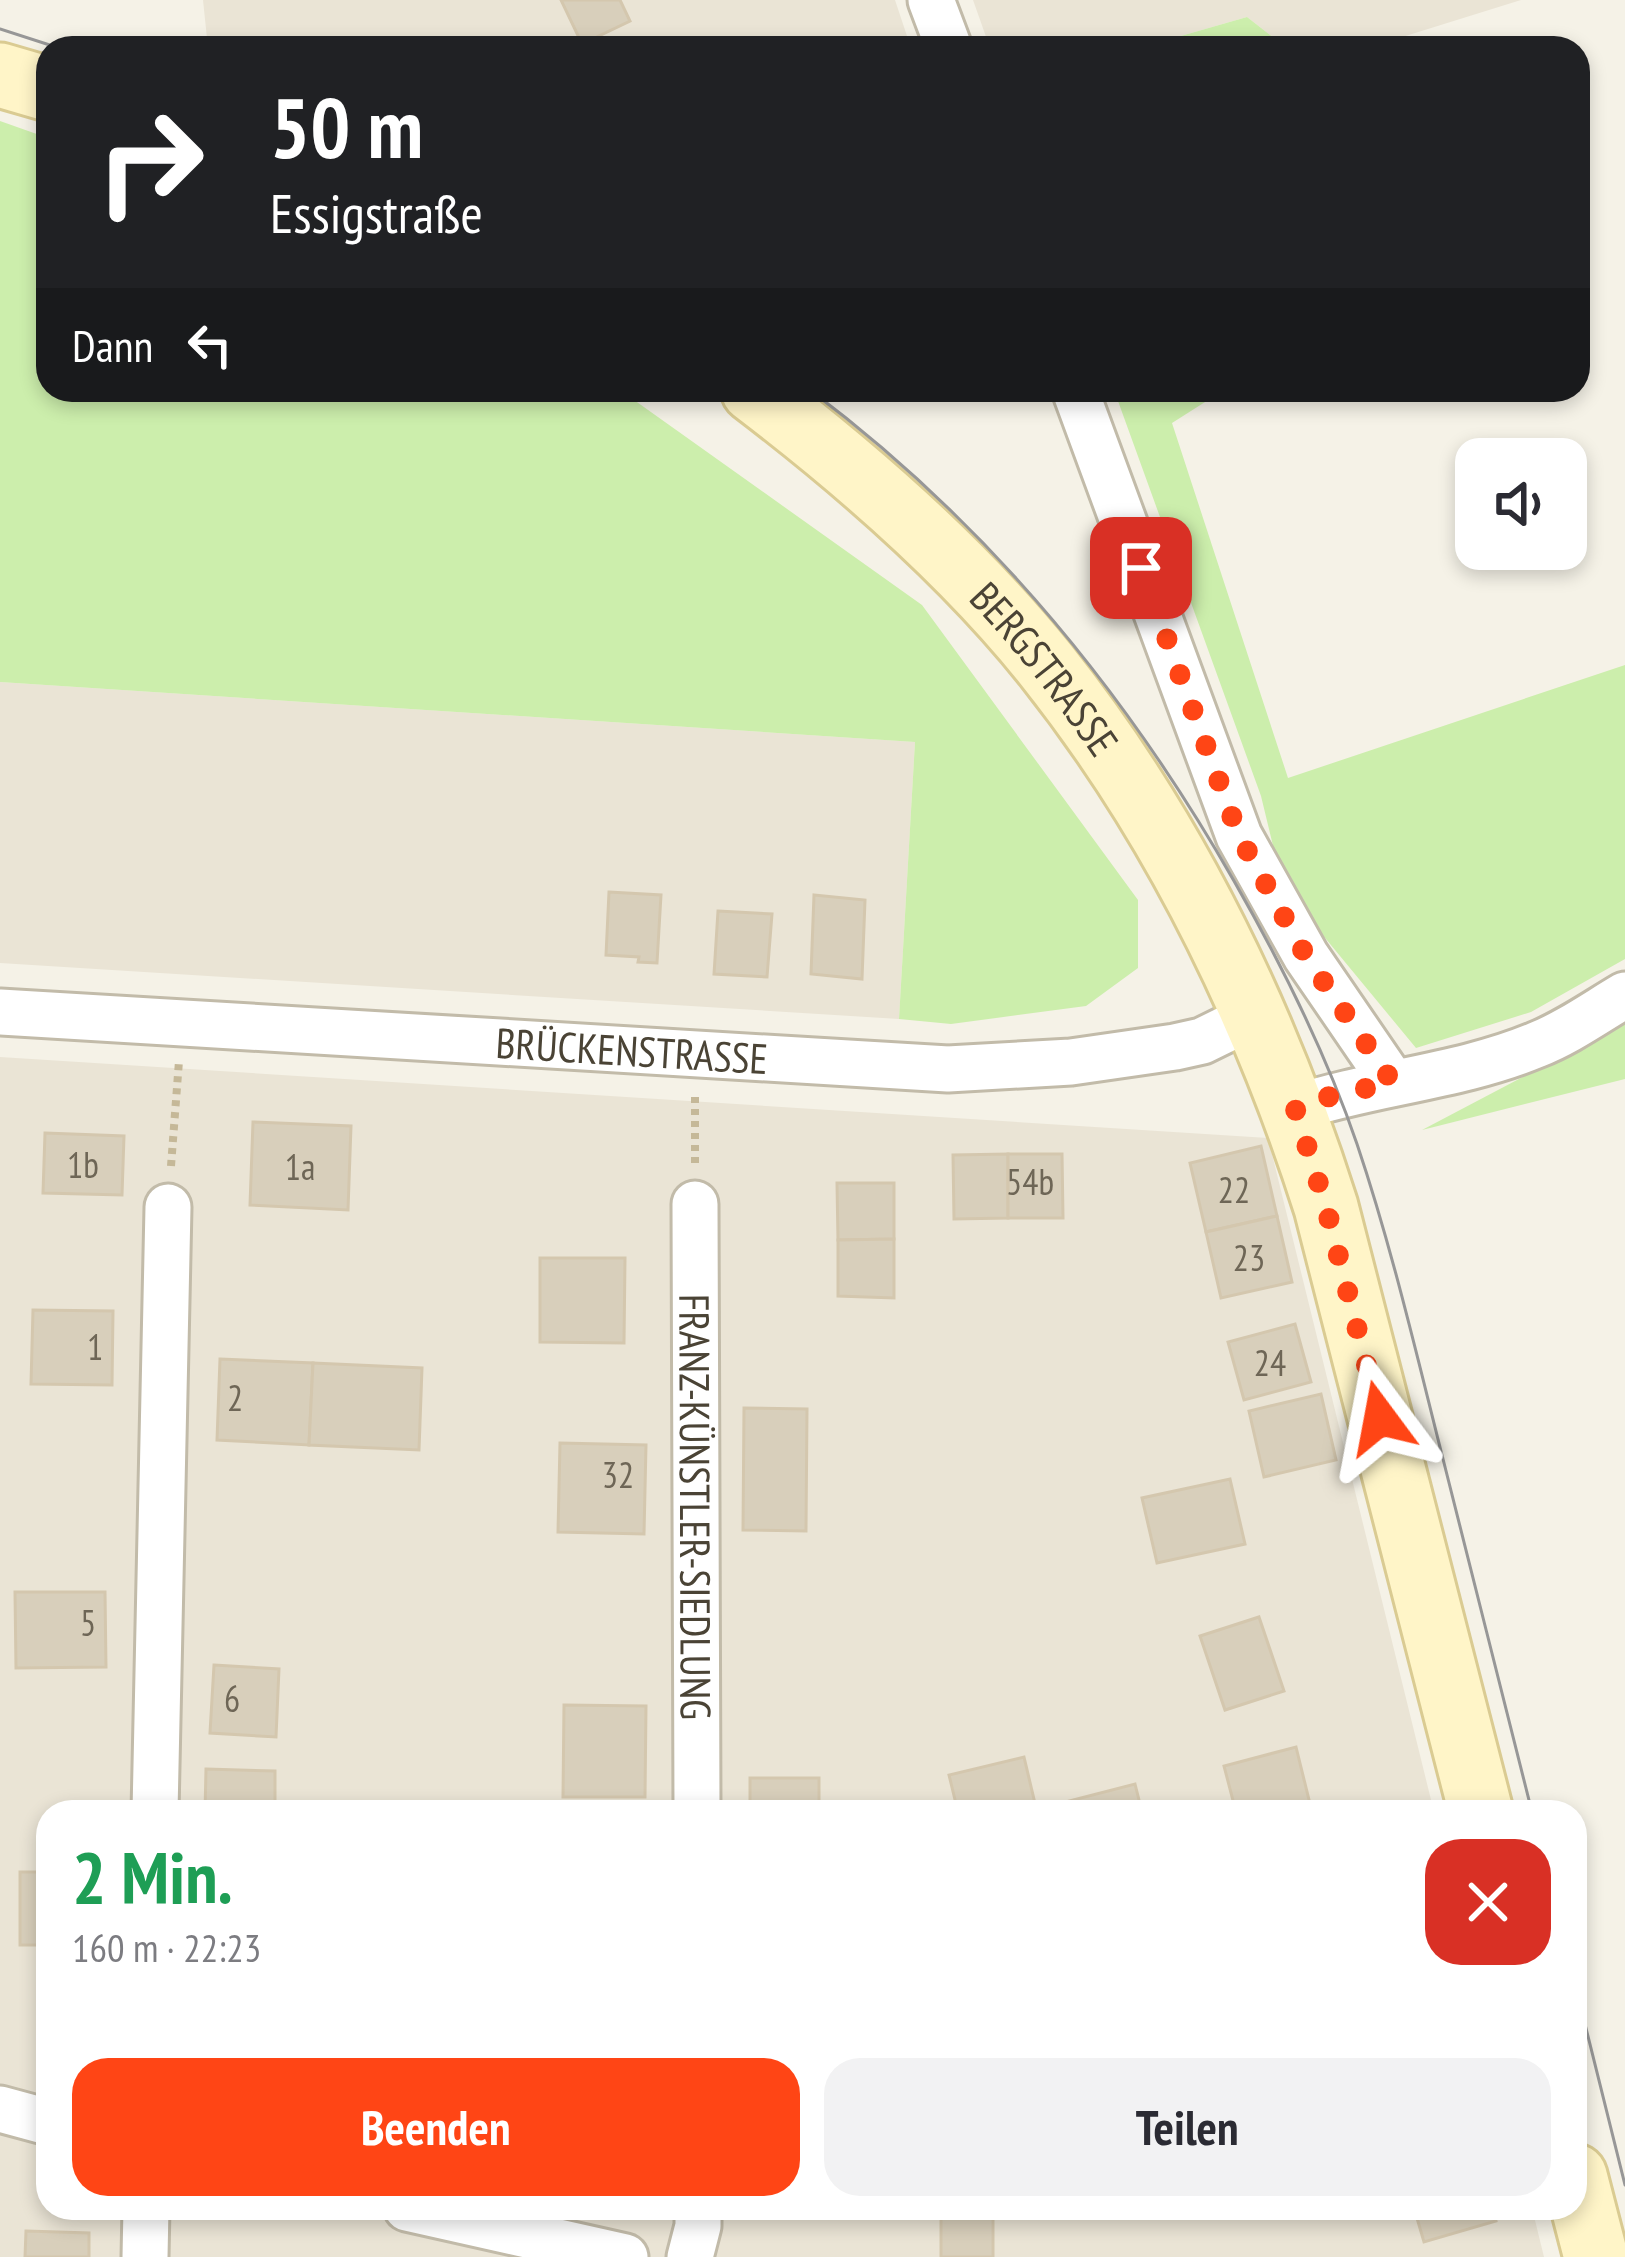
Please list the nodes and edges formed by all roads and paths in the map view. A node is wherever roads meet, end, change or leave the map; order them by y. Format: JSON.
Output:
{"nodes":[{"id":1,"x":931,"y":0,"type":"edge"},
{"id":2,"x":944,"y":36,"type":"edge"},
{"id":3,"x":0,"y":75,"type":"edge"},
{"id":4,"x":36,"y":86,"type":"edge"},
{"id":5,"x":768,"y":402,"type":"edge"},
{"id":6,"x":1079,"y":402,"type":"edge"},
{"id":7,"x":1625,"y":995,"type":"edge"},
{"id":8,"x":0,"y":1012,"type":"edge"},
{"id":9,"x":1255,"y":1015,"type":"junction"},
{"id":10,"x":181,"y":1024,"type":"junction"},
{"id":11,"x":1393,"y":1083,"type":"junction"},
{"id":12,"x":1295,"y":1108,"type":"junction"},
{"id":13,"x":695,"y":1132,"type":"dead end"},
{"id":14,"x":695,"y":1187,"type":"joint"},
{"id":15,"x":168,"y":1207,"type":"joint"},
{"id":16,"x":155,"y":1800,"type":"edge"},
{"id":17,"x":697,"y":1800,"type":"edge"},
{"id":18,"x":1478,"y":1800,"type":"edge"},
{"id":19,"x":0,"y":2109,"type":"edge"},
{"id":20,"x":36,"y":2119,"type":"edge"},
{"id":21,"x":146,"y":2220,"type":"edge"},
{"id":22,"x":460,"y":2220,"type":"edge"},
{"id":23,"x":698,"y":2220,"type":"edge"},
{"id":24,"x":1586,"y":2220,"type":"edge"},
{"id":25,"x":145,"y":2257,"type":"edge"},
{"id":26,"x":625,"y":2257,"type":"edge"},
{"id":27,"x":690,"y":2257,"type":"edge"},
{"id":28,"x":1596,"y":2257,"type":"edge"}],
"edges":[{"from":1,"to":2,"type":"street"},
{"from":3,"to":4,"type":"street"},
{"from":5,"to":9,"type":"street","name":"BERGSTRASSE"},
{"from":6,"to":11,"type":"street"},
{"from":7,"to":11,"type":"street"},
{"from":8,"to":10,"type":"street","name":"BRÜCKENSTRASSE"},
{"from":9,"to":10,"type":"street","name":"BRÜCKENSTRASSE"},
{"from":9,"to":12,"type":"street","name":"BERGSTRASSE"},
{"from":10,"to":15,"type":"path"},
{"from":11,"to":12,"type":"street"},
{"from":12,"to":18,"type":"street","name":"BERGSTRASSE"},
{"from":13,"to":14,"type":"path"},
{"from":14,"to":17,"type":"street","name":"FRANZ-KÜNSTLER-SIEDLUNG"},
{"from":15,"to":16,"type":"street"},
{"from":19,"to":20,"type":"street"},
{"from":21,"to":25,"type":"street"},
{"from":22,"to":26,"type":"street"},
{"from":23,"to":27,"type":"street"},
{"from":24,"to":28,"type":"street"}]}
